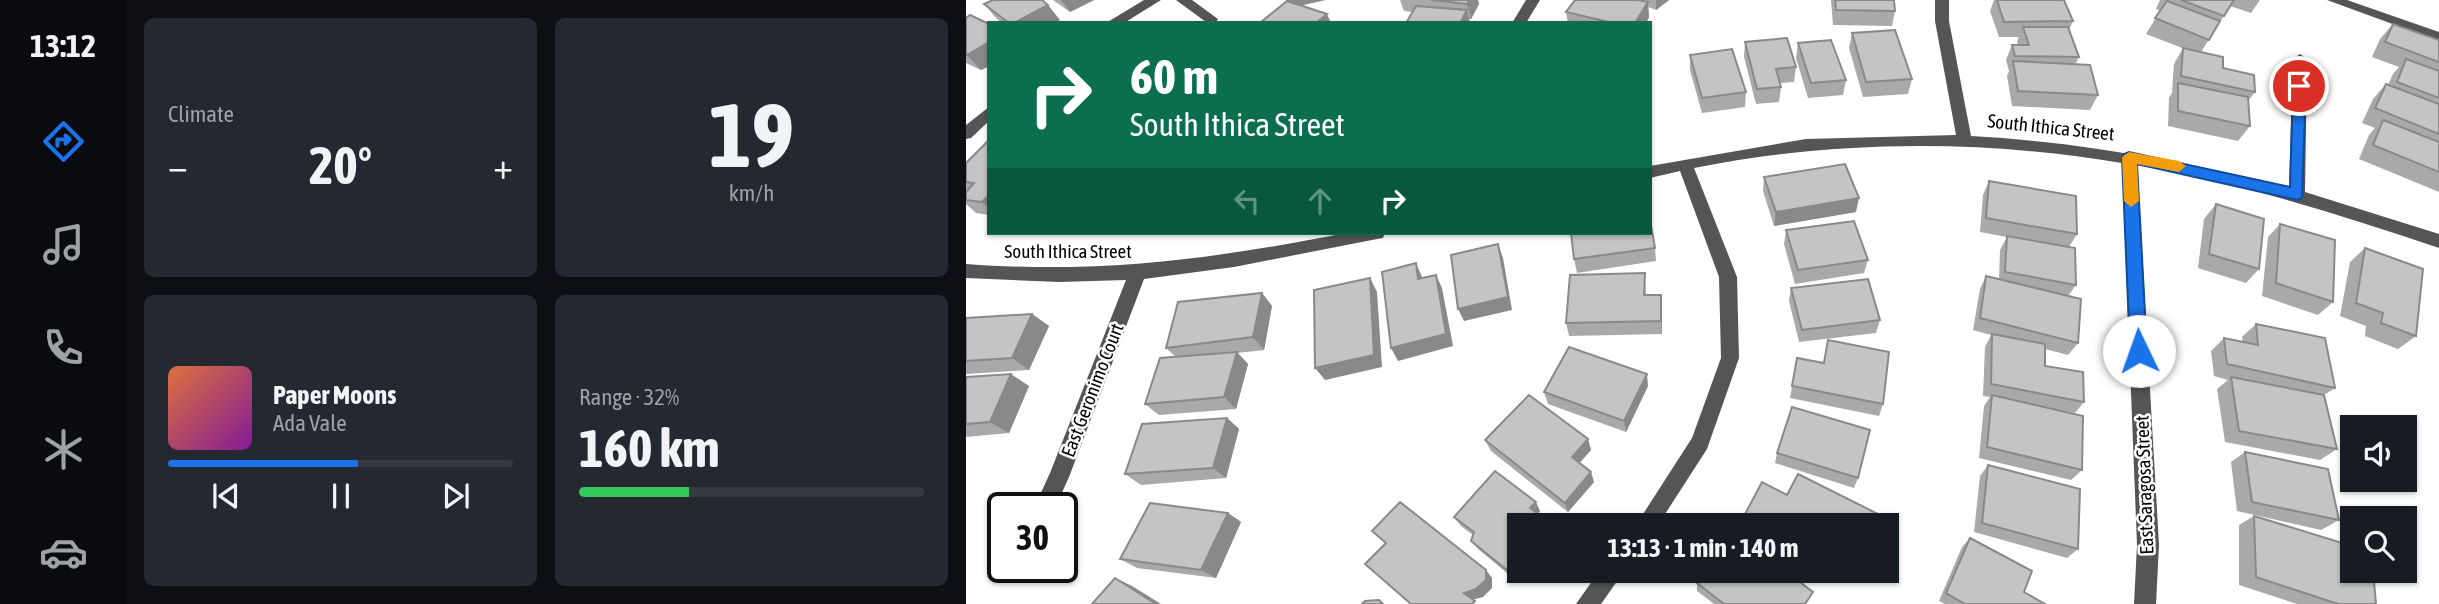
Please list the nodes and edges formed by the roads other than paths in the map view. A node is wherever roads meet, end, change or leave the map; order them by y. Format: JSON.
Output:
{"nodes":[{"id":1,"x":1154,"y":0,"type":"edge"},
{"id":2,"x":1183,"y":0,"type":"edge"},
{"id":3,"x":1533,"y":0,"type":"edge"},
{"id":4,"x":1942,"y":0,"type":"edge"},
{"id":5,"x":2334,"y":0,"type":"edge"},
{"id":6,"x":1212,"y":19,"type":"dead end"},
{"id":7,"x":1117,"y":21,"type":"edge"},
{"id":8,"x":1520,"y":21,"type":"edge"},
{"id":9,"x":2439,"y":37,"type":"edge"},
{"id":10,"x":2300,"y":59,"type":"dead end"},
{"id":11,"x":987,"y":114,"type":"edge"},
{"id":12,"x":966,"y":134,"type":"edge"},
{"id":13,"x":1964,"y":139,"type":"junction"},
{"id":14,"x":2129,"y":157,"type":"junction"},
{"id":15,"x":1685,"y":164,"type":"junction"},
{"id":16,"x":1652,"y":172,"type":"edge"},
{"id":17,"x":2297,"y":194,"type":"junction"},
{"id":18,"x":1367,"y":235,"type":"edge"},
{"id":19,"x":2439,"y":241,"type":"edge"},
{"id":20,"x":966,"y":271,"type":"edge"},
{"id":21,"x":1138,"y":271,"type":"junction"},
{"id":22,"x":1052,"y":492,"type":"edge"},
{"id":23,"x":1654,"y":513,"type":"edge"},
{"id":24,"x":1604,"y":583,"type":"edge"},
{"id":25,"x":1587,"y":604,"type":"edge"},
{"id":26,"x":2145,"y":604,"type":"edge"}],
"edges":[{"from":1,"to":7,"type":"street"},
{"from":2,"to":6,"type":"street"},
{"from":3,"to":8,"type":"street"},
{"from":4,"to":13,"type":"street"},
{"from":5,"to":9,"type":"street"},
{"from":10,"to":17,"type":"street"},
{"from":11,"to":12,"type":"street"},
{"from":13,"to":14,"type":"street","name":"South Ithica Street"},
{"from":13,"to":15,"type":"street","name":"South Ithica Street"},
{"from":14,"to":17,"type":"street","name":"South Ithica Street"},
{"from":14,"to":26,"type":"street","name":"East Saragosa Street"},
{"from":15,"to":16,"type":"street","name":"South Ithica Street"},
{"from":15,"to":23,"type":"street"},
{"from":17,"to":19,"type":"street","name":"South Ithica Street"},
{"from":18,"to":21,"type":"street","name":"South Ithica Street"},
{"from":20,"to":21,"type":"street","name":"South Ithica Street"},
{"from":21,"to":22,"type":"street","name":"East Geronimo Court"},
{"from":24,"to":25,"type":"street"}]}
